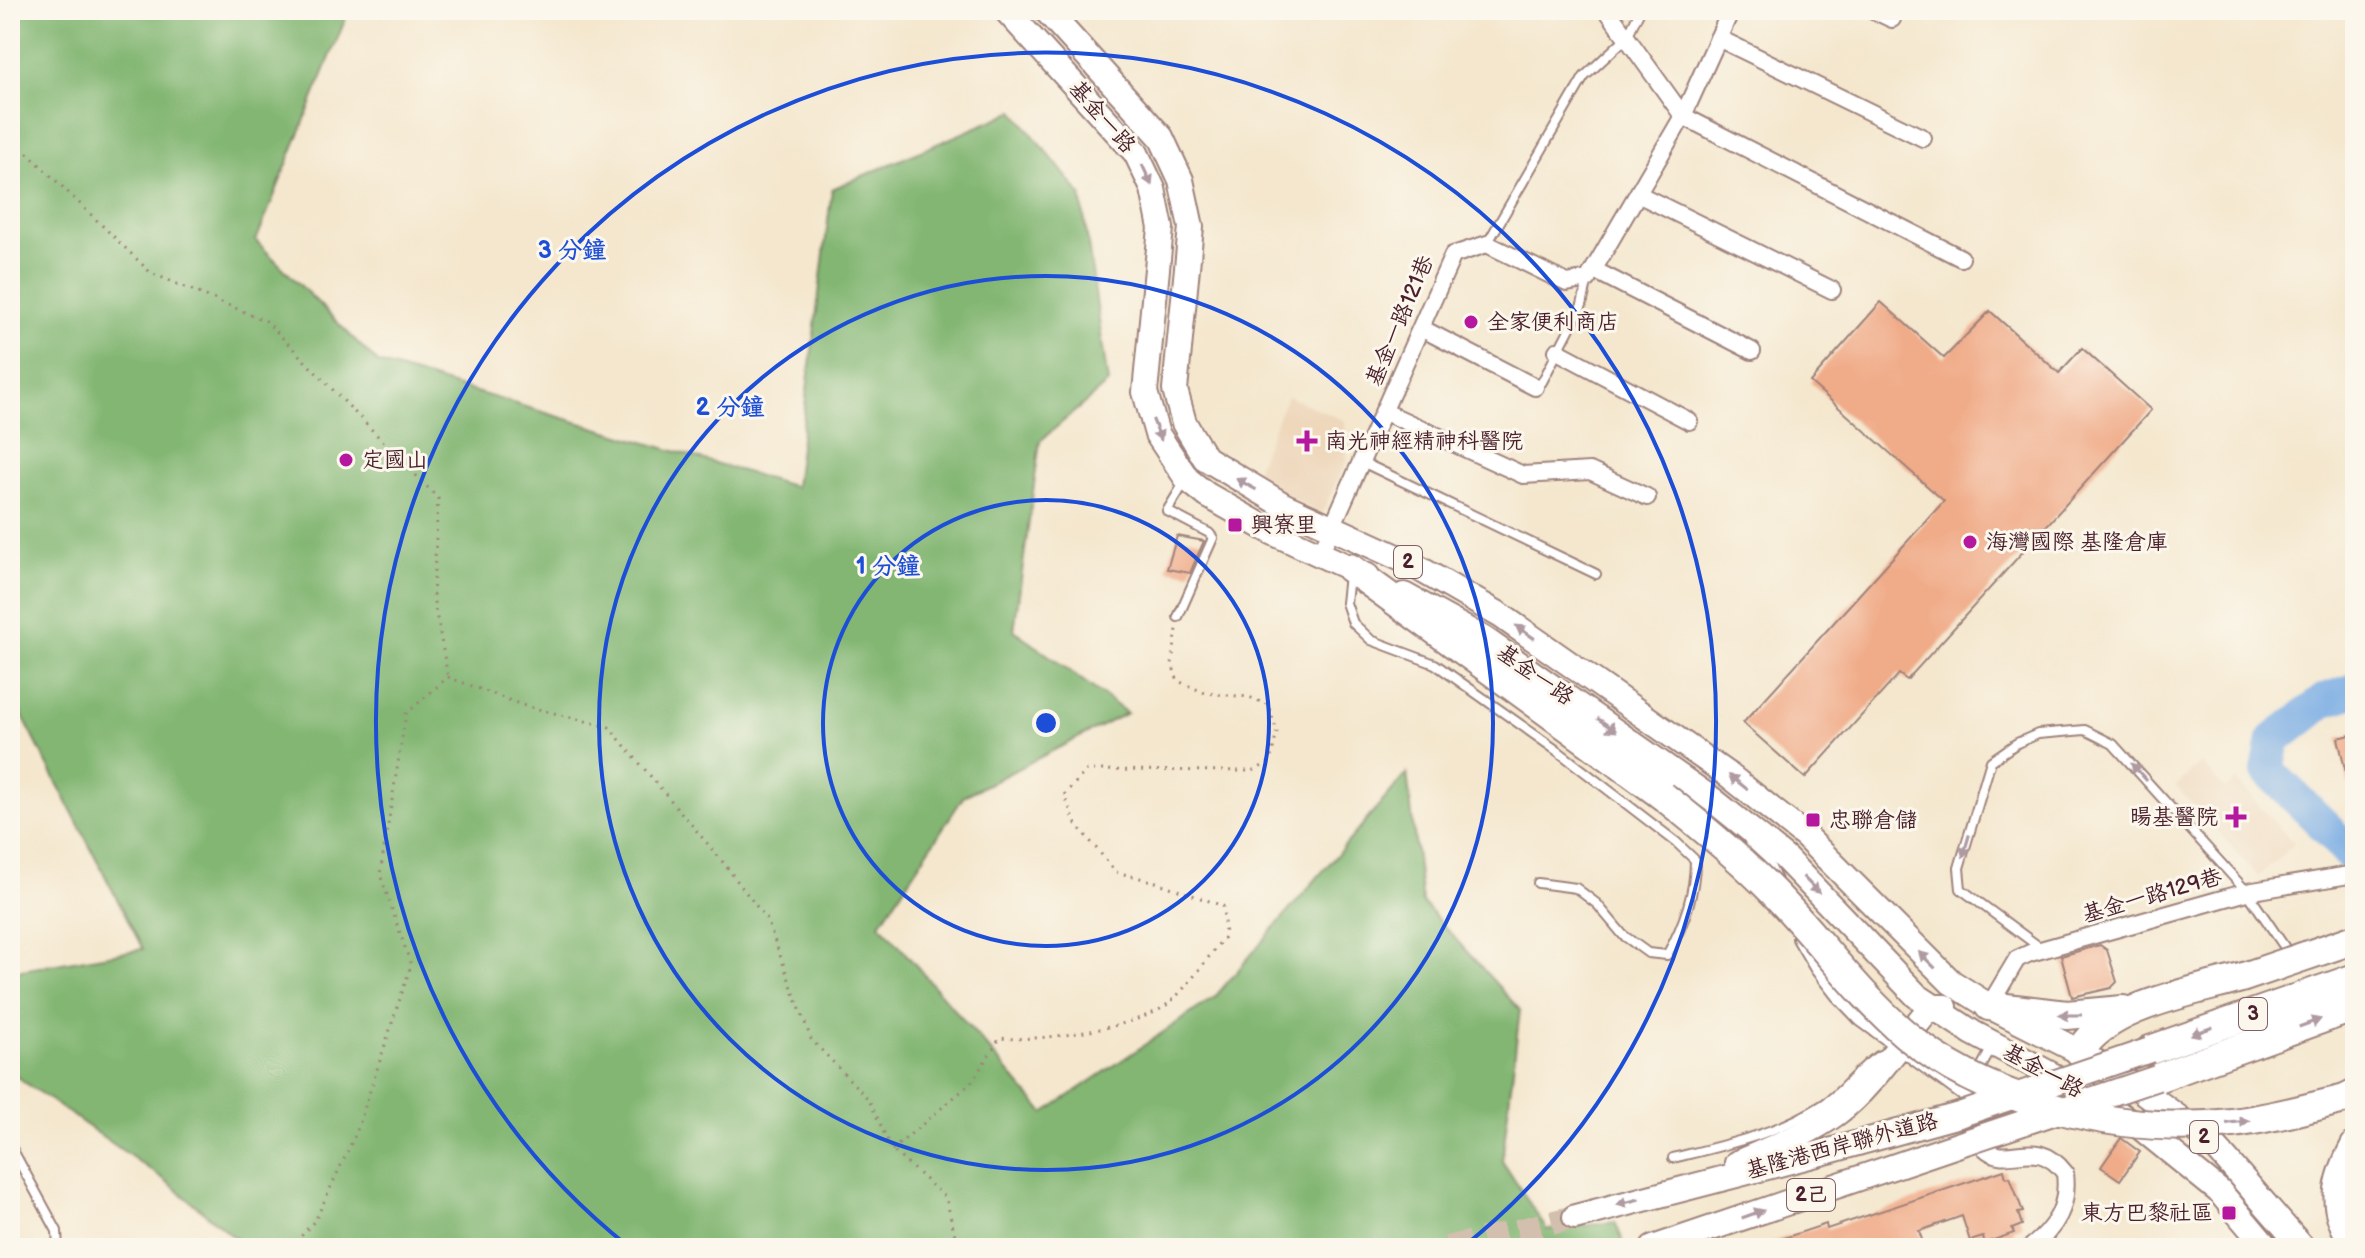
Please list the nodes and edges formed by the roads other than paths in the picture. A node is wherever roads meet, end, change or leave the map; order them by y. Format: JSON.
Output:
{"nodes":[{"id":1,"x":1006,"y":10,"type":"edge"},
{"id":2,"x":1046,"y":10,"type":"edge"},
{"id":3,"x":1607,"y":10,"type":"edge"},
{"id":4,"x":1640,"y":10,"type":"edge"},
{"id":5,"x":1731,"y":10,"type":"edge"},
{"id":6,"x":1873,"y":10,"type":"edge"},
{"id":7,"x":1892,"y":19,"type":"dead end"},
{"id":8,"x":1627,"y":37,"type":"junction"},
{"id":9,"x":1718,"y":38,"type":"junction"},
{"id":10,"x":1683,"y":116,"type":"junction"},
{"id":11,"x":1923,"y":138,"type":"dead end"},
{"id":12,"x":1638,"y":194,"type":"junction"},
{"id":13,"x":1487,"y":244,"type":"junction"},
{"id":14,"x":1961,"y":258,"type":"dead end"},
{"id":15,"x":1591,"y":275,"type":"junction"},
{"id":16,"x":1832,"y":290,"type":"dead end"},
{"id":17,"x":1421,"y":328,"type":"junction"},
{"id":18,"x":1557,"y":351,"type":"junction"},
{"id":19,"x":1752,"y":351,"type":"dead end"},
{"id":20,"x":1535,"y":387,"type":"joint"},
{"id":21,"x":1385,"y":412,"type":"junction"},
{"id":22,"x":1689,"y":421,"type":"dead end"},
{"id":23,"x":1362,"y":462,"type":"junction"},
{"id":24,"x":1187,"y":479,"type":"junction"},
{"id":25,"x":1647,"y":497,"type":"dead end"},
{"id":26,"x":1332,"y":527,"type":"junction"},
{"id":27,"x":1362,"y":541,"type":"junction"},
{"id":28,"x":1320,"y":554,"type":"junction"},
{"id":29,"x":1350,"y":568,"type":"junction"},
{"id":30,"x":1596,"y":574,"type":"dead end"},
{"id":31,"x":1178,"y":617,"type":"road end"},
{"id":32,"x":1768,"y":807,"type":"junction"},
{"id":33,"x":1747,"y":827,"type":"junction"},
{"id":34,"x":2355,"y":874,"type":"edge"},
{"id":35,"x":1538,"y":883,"type":"dead end"},
{"id":36,"x":2247,"y":892,"type":"junction"},
{"id":37,"x":2355,"y":939,"type":"edge"},
{"id":38,"x":2043,"y":949,"type":"junction"},
{"id":39,"x":2298,"y":967,"type":"dead end"},
{"id":40,"x":2355,"y":978,"type":"edge"},
{"id":41,"x":1989,"y":1006,"type":"junction"},
{"id":42,"x":2147,"y":1006,"type":"junction"},
{"id":43,"x":1931,"y":1007,"type":"junction"},
{"id":44,"x":2355,"y":1007,"type":"edge"},
{"id":45,"x":1993,"y":1044,"type":"junction"},
{"id":46,"x":1898,"y":1045,"type":"junction"},
{"id":47,"x":2150,"y":1050,"type":"joint"},
{"id":48,"x":2080,"y":1052,"type":"junction"},
{"id":49,"x":2157,"y":1078,"type":"joint"},
{"id":50,"x":2073,"y":1086,"type":"junction"},
{"id":51,"x":2355,"y":1094,"type":"edge"},
{"id":52,"x":1962,"y":1104,"type":"junction"},
{"id":53,"x":10,"y":1145,"type":"edge"},
{"id":54,"x":2355,"y":1146,"type":"edge"},
{"id":55,"x":1673,"y":1158,"type":"dead end"},
{"id":56,"x":1680,"y":1188,"type":"junction"},
{"id":57,"x":1575,"y":1217,"type":"tunnel mouth"},
{"id":58,"x":2355,"y":1243,"type":"edge"},
{"id":59,"x":58,"y":1248,"type":"edge"},
{"id":60,"x":1653,"y":1248,"type":"edge"},
{"id":61,"x":2030,"y":1248,"type":"edge"},
{"id":62,"x":2267,"y":1248,"type":"edge"},
{"id":63,"x":2303,"y":1248,"type":"edge"}],
"edges":[{"from":1,"to":24,"type":"main road","name":"基金一路","number":"2","one_way":true},
{"from":26,"to":2,"type":"main road","name":"基金一路","number":"2","one_way":true},
{"from":3,"to":8,"type":"street"},
{"from":4,"to":8,"type":"lane"},
{"from":5,"to":9,"type":"street"},
{"from":6,"to":7,"type":"street"},
{"from":8,"to":10,"type":"street"},
{"from":8,"to":13,"type":"lane"},
{"from":9,"to":10,"type":"street"},
{"from":9,"to":11,"type":"street"},
{"from":10,"to":12,"type":"street"},
{"from":10,"to":14,"type":"street"},
{"from":12,"to":15,"type":"street"},
{"from":12,"to":16,"type":"street"},
{"from":13,"to":15,"type":"street"},
{"from":13,"to":17,"type":"street","name":"基金一路121巷"},
{"from":15,"to":18,"type":"lane"},
{"from":15,"to":19,"type":"street"},
{"from":17,"to":20,"type":"street"},
{"from":17,"to":21,"type":"street","name":"基金一路121巷"},
{"from":18,"to":20,"type":"lane"},
{"from":18,"to":22,"type":"street"},
{"from":21,"to":23,"type":"street","name":"基金一路121巷"},
{"from":21,"to":25,"type":"street"},
{"from":23,"to":26,"type":"street","name":"基金一路121巷"},
{"from":23,"to":30,"type":"lane"},
{"from":24,"to":28,"type":"main road","name":"基金一路","number":"2"},
{"from":24,"to":31,"type":"lane"},
{"from":26,"to":27,"type":"main road","name":"基金一路","number":"2"},
{"from":26,"to":28,"type":"street","name":"基金一路121巷"},
{"from":27,"to":29,"type":"main road"},
{"from":32,"to":27,"type":"main road","name":"基金一路","number":"2","one_way":true},
{"from":28,"to":29,"type":"main road","name":"基金一路","number":"2"},
{"from":29,"to":33,"type":"main road","name":"基金一路","number":"2","one_way":true},
{"from":29,"to":35,"type":"lane"},
{"from":29,"to":51,"type":"highway","one_way":true,"bridge":true},
{"from":32,"to":33,"type":"main road"},
{"from":41,"to":32,"type":"main road","name":"基金一路","number":"2","one_way":true},
{"from":33,"to":43,"type":"main road","name":"基金一路","number":"2","one_way":true},
{"from":33,"to":46,"type":"street"},
{"from":34,"to":36,"type":"street","name":"基金一路129巷"},
{"from":36,"to":38,"type":"street","name":"基金一路129巷"},
{"from":36,"to":38,"type":"lane","one_way":true},
{"from":36,"to":39,"type":"lane"},
{"from":37,"to":42,"type":"highway","bridge":true},
{"from":38,"to":41,"type":"street","name":"基金一路129巷"},
{"from":40,"to":47,"type":"highway","number":"3","one_way":true},
{"from":42,"to":41,"type":"highway","one_way":true},
{"from":41,"to":43,"type":"main road"},
{"from":41,"to":48,"type":"main road","name":"基金一路","number":"2"},
{"from":42,"to":48,"type":"highway"},
{"from":43,"to":45,"type":"main road","name":"基金一路","number":"2"},
{"from":43,"to":46,"type":"main road"},
{"from":49,"to":44,"type":"highway","number":"3","one_way":true},
{"from":45,"to":50,"type":"main road","name":"基金一路","number":"2"},
{"from":45,"to":52,"type":"lane"},
{"from":46,"to":52,"type":"street"},
{"from":46,"to":55,"type":"lane"},
{"from":46,"to":56,"type":"main road"},
{"from":47,"to":52,"type":"main road","name":"基隆港西岸聯外道路","number":"2己","bridge":true},
{"from":48,"to":50,"type":"main road"},
{"from":48,"to":63,"type":"main road","name":"基金一路","number":"2"},
{"from":60,"to":49,"type":"main road","name":"基隆港西岸聯外道路","number":"2己","one_way":true,"bridge":true},
{"from":50,"to":62,"type":"main road","name":"基金一路","number":"2"},
{"from":52,"to":56,"type":"main road","name":"基隆港西岸聯外道路","number":"2己"},
{"from":52,"to":61,"type":"street"},
{"from":53,"to":59,"type":"lane"},
{"from":54,"to":58,"type":"highway"},
{"from":56,"to":57,"type":"main road","name":"基隆港西岸聯外道路","number":"2己","one_way":true}]}
